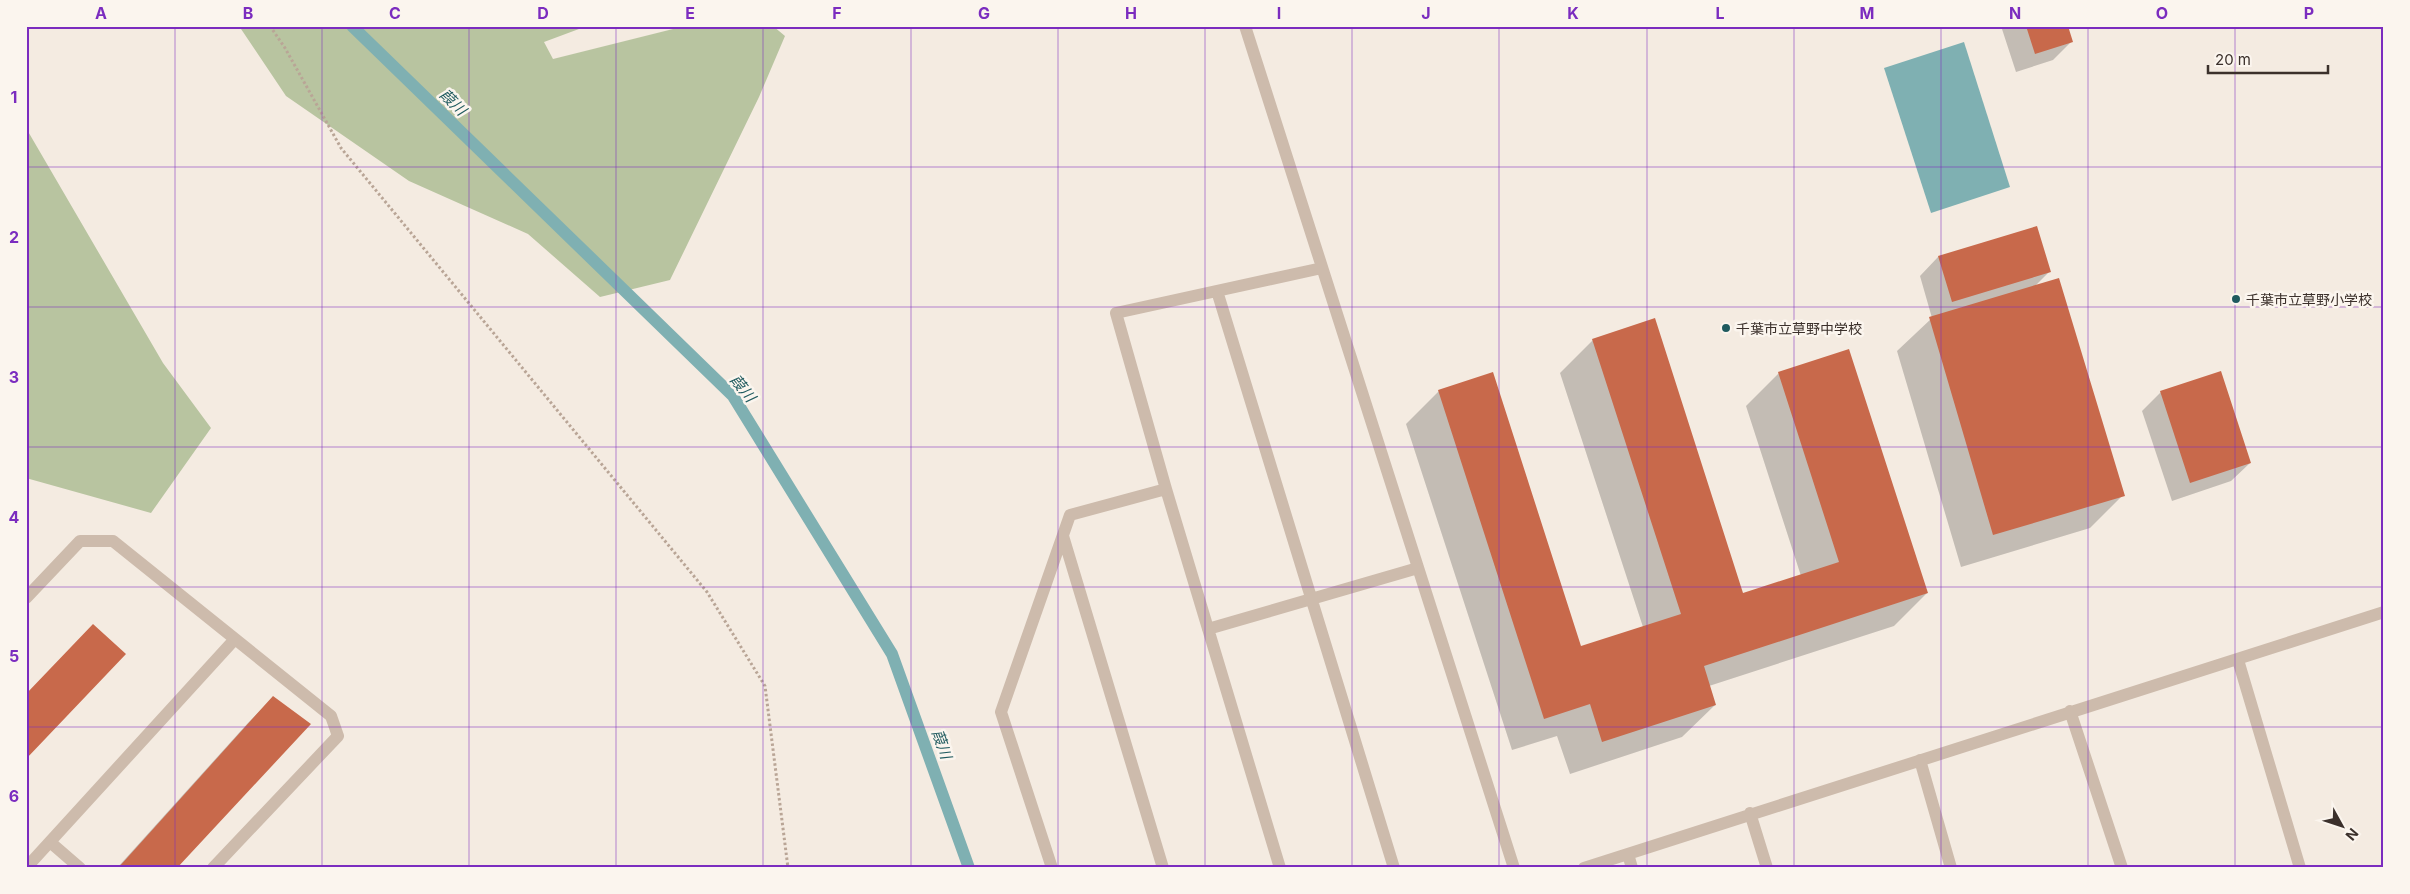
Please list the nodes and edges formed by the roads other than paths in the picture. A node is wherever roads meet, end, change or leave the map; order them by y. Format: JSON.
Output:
{"nodes":[{"id":1,"x":1245,"y":26,"type":"edge"},
{"id":2,"x":1322,"y":268,"type":"junction"},
{"id":3,"x":1217,"y":291,"type":"junction"},
{"id":4,"x":1166,"y":489,"type":"junction"},
{"id":5,"x":1062,"y":536,"type":"junction"},
{"id":6,"x":1418,"y":568,"type":"junction"},
{"id":7,"x":26,"y":598,"type":"edge"},
{"id":8,"x":1312,"y":600,"type":"junction"},
{"id":9,"x":2384,"y":612,"type":"edge"},
{"id":10,"x":1208,"y":629,"type":"junction"},
{"id":11,"x":235,"y":639,"type":"junction"},
{"id":12,"x":2238,"y":660,"type":"junction"},
{"id":13,"x":2070,"y":711,"type":"junction"},
{"id":14,"x":1920,"y":760,"type":"junction"},
{"id":15,"x":1750,"y":813,"type":"junction"},
{"id":16,"x":50,"y":842,"type":"junction"},
{"id":17,"x":1628,"y":854,"type":"junction"},
{"id":18,"x":26,"y":868,"type":"edge"},
{"id":19,"x":80,"y":868,"type":"edge"},
{"id":20,"x":213,"y":868,"type":"edge"},
{"id":21,"x":1052,"y":868,"type":"edge"},
{"id":22,"x":1163,"y":868,"type":"edge"},
{"id":23,"x":1280,"y":868,"type":"edge"},
{"id":24,"x":1394,"y":868,"type":"edge"},
{"id":25,"x":1514,"y":868,"type":"edge"},
{"id":26,"x":1584,"y":868,"type":"edge"},
{"id":27,"x":1632,"y":868,"type":"edge"},
{"id":28,"x":1767,"y":868,"type":"edge"},
{"id":29,"x":1951,"y":868,"type":"edge"},
{"id":30,"x":2122,"y":868,"type":"edge"},
{"id":31,"x":2300,"y":868,"type":"edge"}],
"edges":[{"from":1,"to":2,"type":"street"},
{"from":2,"to":3,"type":"street"},
{"from":2,"to":6,"type":"street"},
{"from":3,"to":4,"type":"street"},
{"from":3,"to":8,"type":"street"},
{"from":4,"to":5,"type":"street"},
{"from":4,"to":10,"type":"street"},
{"from":5,"to":21,"type":"street"},
{"from":5,"to":22,"type":"street"},
{"from":6,"to":8,"type":"street"},
{"from":6,"to":25,"type":"street"},
{"from":7,"to":11,"type":"street"},
{"from":8,"to":10,"type":"street"},
{"from":8,"to":24,"type":"street"},
{"from":9,"to":12,"type":"street"},
{"from":10,"to":23,"type":"street"},
{"from":11,"to":16,"type":"street"},
{"from":11,"to":20,"type":"street"},
{"from":12,"to":13,"type":"street"},
{"from":12,"to":31,"type":"street"},
{"from":13,"to":14,"type":"street"},
{"from":13,"to":30,"type":"street"},
{"from":14,"to":15,"type":"street"},
{"from":14,"to":29,"type":"street"},
{"from":15,"to":17,"type":"street"},
{"from":15,"to":28,"type":"street"},
{"from":16,"to":18,"type":"street"},
{"from":16,"to":19,"type":"street"},
{"from":17,"to":26,"type":"street"},
{"from":17,"to":27,"type":"street"}]}
